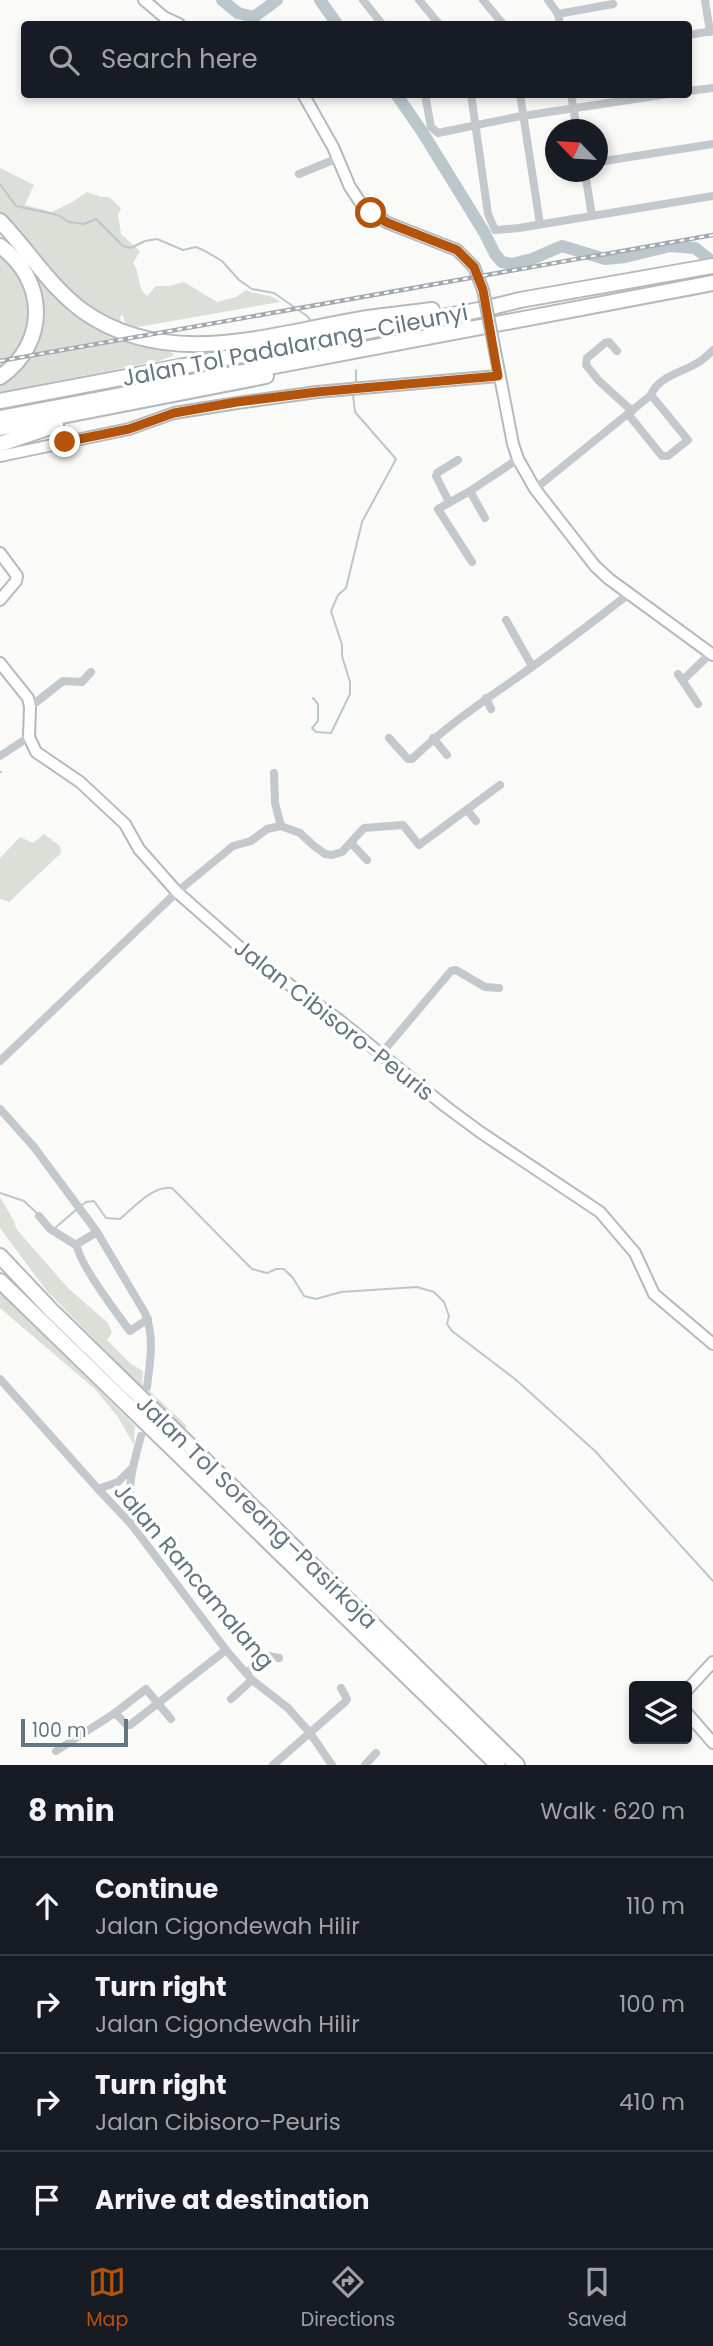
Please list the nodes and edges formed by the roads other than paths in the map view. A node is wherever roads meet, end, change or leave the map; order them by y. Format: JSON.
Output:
{"nodes":[{"id":1,"x":144,"y":0,"type":"edge"},
{"id":2,"x":363,"y":0,"type":"edge"},
{"id":3,"x":419,"y":0,"type":"edge"},
{"id":4,"x":484,"y":0,"type":"edge"},
{"id":5,"x":548,"y":0,"type":"edge"},
{"id":6,"x":705,"y":0,"type":"edge"},
{"id":7,"x":613,"y":4,"type":"dead end"},
{"id":8,"x":558,"y":15,"type":"junction"},
{"id":9,"x":173,"y":21,"type":"edge"},
{"id":10,"x":380,"y":21,"type":"edge"},
{"id":11,"x":436,"y":21,"type":"edge"},
{"id":12,"x":501,"y":21,"type":"edge"},
{"id":13,"x":559,"y":21,"type":"edge"},
{"id":14,"x":711,"y":31,"type":"edge"},
{"id":15,"x":692,"y":34,"type":"edge"},
{"id":16,"x":713,"y":88,"type":"edge"},
{"id":17,"x":692,"y":91,"type":"edge"},
{"id":18,"x":305,"y":98,"type":"edge"},
{"id":19,"x":426,"y":98,"type":"edge"},
{"id":20,"x":472,"y":98,"type":"edge"},
{"id":21,"x":520,"y":98,"type":"edge"},
{"id":22,"x":572,"y":98,"type":"edge"},
{"id":23,"x":641,"y":98,"type":"edge"},
{"id":24,"x":573,"y":108,"type":"junction"},
{"id":25,"x":522,"y":117,"type":"junction"},
{"id":26,"x":575,"y":119,"type":"edge"},
{"id":27,"x":475,"y":126,"type":"junction"},
{"id":28,"x":713,"y":144,"type":"edge"},
{"id":29,"x":338,"y":158,"type":"junction"},
{"id":30,"x":608,"y":160,"type":"edge"},
{"id":31,"x":299,"y":174,"type":"dead end"},
{"id":32,"x":587,"y":182,"type":"edge"},
{"id":33,"x":713,"y":196,"type":"edge"},
{"id":34,"x":592,"y":216,"type":"junction"},
{"id":35,"x":0,"y":221,"type":"edge"},
{"id":36,"x":540,"y":224,"type":"junction"},
{"id":37,"x":0,"y":236,"type":"edge"},
{"id":38,"x":0,"y":246,"type":"edge"},
{"id":39,"x":713,"y":266,"type":"edge"},
{"id":40,"x":46,"y":273,"type":"junction"},
{"id":41,"x":713,"y":282,"type":"edge"},
{"id":42,"x":520,"y":300,"type":"junction"},
{"id":43,"x":426,"y":335,"type":"junction"},
{"id":44,"x":713,"y":350,"type":"edge"},
{"id":45,"x":617,"y":351,"type":"dead end"},
{"id":46,"x":498,"y":376,"type":"junction"},
{"id":47,"x":0,"y":377,"type":"edge"},
{"id":48,"x":193,"y":390,"type":"junction"},
{"id":49,"x":651,"y":395,"type":"junction"},
{"id":50,"x":0,"y":401,"type":"edge"},
{"id":51,"x":630,"y":412,"type":"junction"},
{"id":52,"x":0,"y":418,"type":"edge"},
{"id":53,"x":0,"y":428,"type":"edge"},
{"id":54,"x":0,"y":444,"type":"edge"},
{"id":55,"x":0,"y":456,"type":"edge"},
{"id":56,"x":518,"y":459,"type":"junction"},
{"id":57,"x":458,"y":460,"type":"dead end"},
{"id":58,"x":535,"y":489,"type":"junction"},
{"id":59,"x":470,"y":491,"type":"junction"},
{"id":60,"x":449,"y":502,"type":"junction"},
{"id":61,"x":485,"y":518,"type":"dead end"},
{"id":62,"x":0,"y":553,"type":"edge"},
{"id":63,"x":472,"y":562,"type":"dead end"},
{"id":64,"x":629,"y":593,"type":"junction"},
{"id":65,"x":0,"y":600,"type":"edge"},
{"id":66,"x":506,"y":620,"type":"dead end"},
{"id":67,"x":712,"y":654,"type":"edge"},
{"id":68,"x":0,"y":663,"type":"edge"},
{"id":69,"x":532,"y":666,"type":"junction"},
{"id":70,"x":91,"y":672,"type":"dead end"},
{"id":71,"x":486,"y":698,"type":"junction"},
{"id":72,"x":698,"y":704,"type":"dead end"},
{"id":73,"x":30,"y":707,"type":"junction"},
{"id":74,"x":491,"y":709,"type":"dead end"},
{"id":75,"x":29,"y":737,"type":"junction"},
{"id":76,"x":389,"y":738,"type":"dead end"},
{"id":77,"x":433,"y":738,"type":"junction"},
{"id":78,"x":447,"y":755,"type":"dead end"},
{"id":79,"x":0,"y":756,"type":"edge"},
{"id":80,"x":274,"y":773,"type":"dead end"},
{"id":81,"x":500,"y":785,"type":"dead end"},
{"id":82,"x":467,"y":810,"type":"junction"},
{"id":83,"x":475,"y":821,"type":"dead end"},
{"id":84,"x":281,"y":826,"type":"junction"},
{"id":85,"x":351,"y":844,"type":"junction"},
{"id":86,"x":367,"y":860,"type":"dead end"},
{"id":87,"x":177,"y":892,"type":"junction"},
{"id":88,"x":499,"y":988,"type":"dead end"},
{"id":89,"x":382,"y":1055,"type":"junction"},
{"id":90,"x":0,"y":1061,"type":"edge"},
{"id":91,"x":0,"y":1109,"type":"edge"},
{"id":92,"x":38,"y":1216,"type":"dead end"},
{"id":93,"x":97,"y":1232,"type":"junction"},
{"id":94,"x":0,"y":1244,"type":"edge"},
{"id":95,"x":76,"y":1245,"type":"junction"},
{"id":96,"x":0,"y":1256,"type":"edge"},
{"id":97,"x":0,"y":1281,"type":"edge"},
{"id":98,"x":51,"y":1311,"type":"junction"},
{"id":99,"x":148,"y":1319,"type":"junction"},
{"id":100,"x":713,"y":1344,"type":"edge"},
{"id":101,"x":0,"y":1379,"type":"edge"},
{"id":102,"x":147,"y":1387,"type":"dead end"},
{"id":103,"x":141,"y":1436,"type":"dead end"},
{"id":104,"x":131,"y":1469,"type":"junction"},
{"id":105,"x":98,"y":1489,"type":"junction"},
{"id":106,"x":132,"y":1525,"type":"junction"},
{"id":107,"x":226,"y":1650,"type":"junction"},
{"id":108,"x":279,"y":1657,"type":"dead end"},
{"id":109,"x":713,"y":1662,"type":"edge"},
{"id":110,"x":252,"y":1672,"type":"junction"},
{"id":111,"x":692,"y":1685,"type":"edge"},
{"id":112,"x":341,"y":1688,"type":"dead end"},
{"id":113,"x":231,"y":1699,"type":"dead end"},
{"id":114,"x":157,"y":1702,"type":"junction"},
{"id":115,"x":115,"y":1713,"type":"junction"},
{"id":116,"x":171,"y":1719,"type":"dead end"},
{"id":117,"x":692,"y":1719,"type":"edge"},
{"id":118,"x":310,"y":1732,"type":"junction"},
{"id":119,"x":713,"y":1743,"type":"edge"},
{"id":120,"x":56,"y":1751,"type":"dead end"},
{"id":121,"x":376,"y":1753,"type":"dead end"},
{"id":122,"x":273,"y":1765,"type":"edge"},
{"id":123,"x":332,"y":1765,"type":"edge"},
{"id":124,"x":365,"y":1765,"type":"edge"},
{"id":125,"x":498,"y":1765,"type":"edge"},
{"id":126,"x":517,"y":1765,"type":"edge"}],
"edges":[{"from":1,"to":9,"type":"street"},
{"from":2,"to":10,"type":"street"},
{"from":3,"to":11,"type":"street"},
{"from":4,"to":12,"type":"street"},
{"from":5,"to":8,"type":"street"},
{"from":6,"to":14,"type":"street"},
{"from":7,"to":8,"type":"street"},
{"from":8,"to":13,"type":"street"},
{"from":14,"to":15,"type":"street"},
{"from":16,"to":17,"type":"street"},
{"from":18,"to":29,"type":"street"},
{"from":19,"to":27,"type":"street"},
{"from":20,"to":27,"type":"street"},
{"from":21,"to":25,"type":"street"},
{"from":22,"to":24,"type":"street"},
{"from":23,"to":24,"type":"street"},
{"from":24,"to":25,"type":"street"},
{"from":24,"to":26,"type":"street"},
{"from":25,"to":27,"type":"street"},
{"from":25,"to":36,"type":"street"},
{"from":27,"to":36,"type":"street"},
{"from":28,"to":30,"type":"street"},
{"from":29,"to":31,"type":"street"},
{"from":29,"to":46,"type":"street","bridge":true},
{"from":32,"to":34,"type":"street"},
{"from":33,"to":34,"type":"street"},
{"from":34,"to":36,"type":"street"},
{"from":35,"to":40,"type":"highway"},
{"from":37,"to":40,"type":"highway"},
{"from":38,"to":47,"type":"highway"},
{"from":39,"to":42,"type":"highway","name":"Jalan Tol Padalarang–Cileunyi"},
{"from":40,"to":42,"type":"highway"},
{"from":41,"to":43,"type":"highway","name":"Jalan Tol Padalarang–Cileunyi"},
{"from":42,"to":50,"type":"highway","name":"Jalan Tol Padalarang–Cileunyi"},
{"from":43,"to":48,"type":"highway"},
{"from":43,"to":52,"type":"highway","name":"Jalan Tol Padalarang–Cileunyi"},
{"from":44,"to":49,"type":"street"},
{"from":45,"to":51,"type":"street"},
{"from":46,"to":55,"type":"street"},
{"from":46,"to":56,"type":"street"},
{"from":48,"to":53,"type":"highway"},
{"from":48,"to":54,"type":"highway"},
{"from":49,"to":51,"type":"street"},
{"from":49,"to":51,"type":"street"},
{"from":51,"to":58,"type":"street"},
{"from":56,"to":58,"type":"street"},
{"from":56,"to":59,"type":"street"},
{"from":57,"to":60,"type":"street"},
{"from":58,"to":64,"type":"street"},
{"from":59,"to":60,"type":"street"},
{"from":59,"to":61,"type":"street"},
{"from":60,"to":63,"type":"street"},
{"from":62,"to":65,"type":"street"},
{"from":64,"to":67,"type":"street"},
{"from":64,"to":69,"type":"street"},
{"from":66,"to":69,"type":"street"},
{"from":67,"to":72,"type":"street"},
{"from":68,"to":73,"type":"street"},
{"from":69,"to":71,"type":"street"},
{"from":70,"to":73,"type":"street"},
{"from":71,"to":74,"type":"street"},
{"from":71,"to":77,"type":"street"},
{"from":73,"to":75,"type":"street"},
{"from":75,"to":79,"type":"street"},
{"from":75,"to":87,"type":"street","name":"Jalan Cibisoro-Peuris"},
{"from":76,"to":77,"type":"street"},
{"from":77,"to":78,"type":"street"},
{"from":80,"to":84,"type":"street"},
{"from":81,"to":82,"type":"street"},
{"from":82,"to":83,"type":"street"},
{"from":82,"to":85,"type":"street"},
{"from":84,"to":85,"type":"street"},
{"from":84,"to":87,"type":"street"},
{"from":85,"to":86,"type":"street"},
{"from":87,"to":89,"type":"street","name":"Jalan Cibisoro-Peuris"},
{"from":87,"to":90,"type":"street"},
{"from":88,"to":89,"type":"street"},
{"from":89,"to":100,"type":"street","name":"Jalan Cibisoro-Peuris"},
{"from":91,"to":93,"type":"street"},
{"from":92,"to":95,"type":"street"},
{"from":93,"to":95,"type":"street"},
{"from":93,"to":99,"type":"street"},
{"from":94,"to":98,"type":"highway"},
{"from":95,"to":99,"type":"street"},
{"from":96,"to":98,"type":"highway","name":"Jalan Tol Soreang–Pasirkoja"},
{"from":97,"to":125,"type":"highway","name":"Jalan Tol Soreang–Pasirkoja"},
{"from":98,"to":126,"type":"highway","name":"Jalan Tol Soreang–Pasirkoja"},
{"from":99,"to":102,"type":"street"},
{"from":101,"to":105,"type":"street","name":"Jalan Rancamalang"},
{"from":103,"to":104,"type":"street"},
{"from":104,"to":105,"type":"street"},
{"from":104,"to":106,"type":"street"},
{"from":105,"to":106,"type":"street","name":"Jalan Rancamalang"},
{"from":106,"to":107,"type":"street","name":"Jalan Rancamalang"},
{"from":107,"to":110,"type":"street","name":"Jalan Rancamalang"},
{"from":107,"to":114,"type":"street"},
{"from":108,"to":110,"type":"street"},
{"from":109,"to":111,"type":"street"},
{"from":110,"to":113,"type":"street"},
{"from":110,"to":118,"type":"street","name":"Jalan Rancamalang"},
{"from":112,"to":118,"type":"street"},
{"from":114,"to":115,"type":"street"},
{"from":114,"to":115,"type":"street"},
{"from":114,"to":116,"type":"street"},
{"from":115,"to":120,"type":"street"},
{"from":117,"to":119,"type":"street"},
{"from":118,"to":122,"type":"street"},
{"from":118,"to":123,"type":"street","name":"Jalan Rancamalang"},
{"from":121,"to":124,"type":"street"}]}
